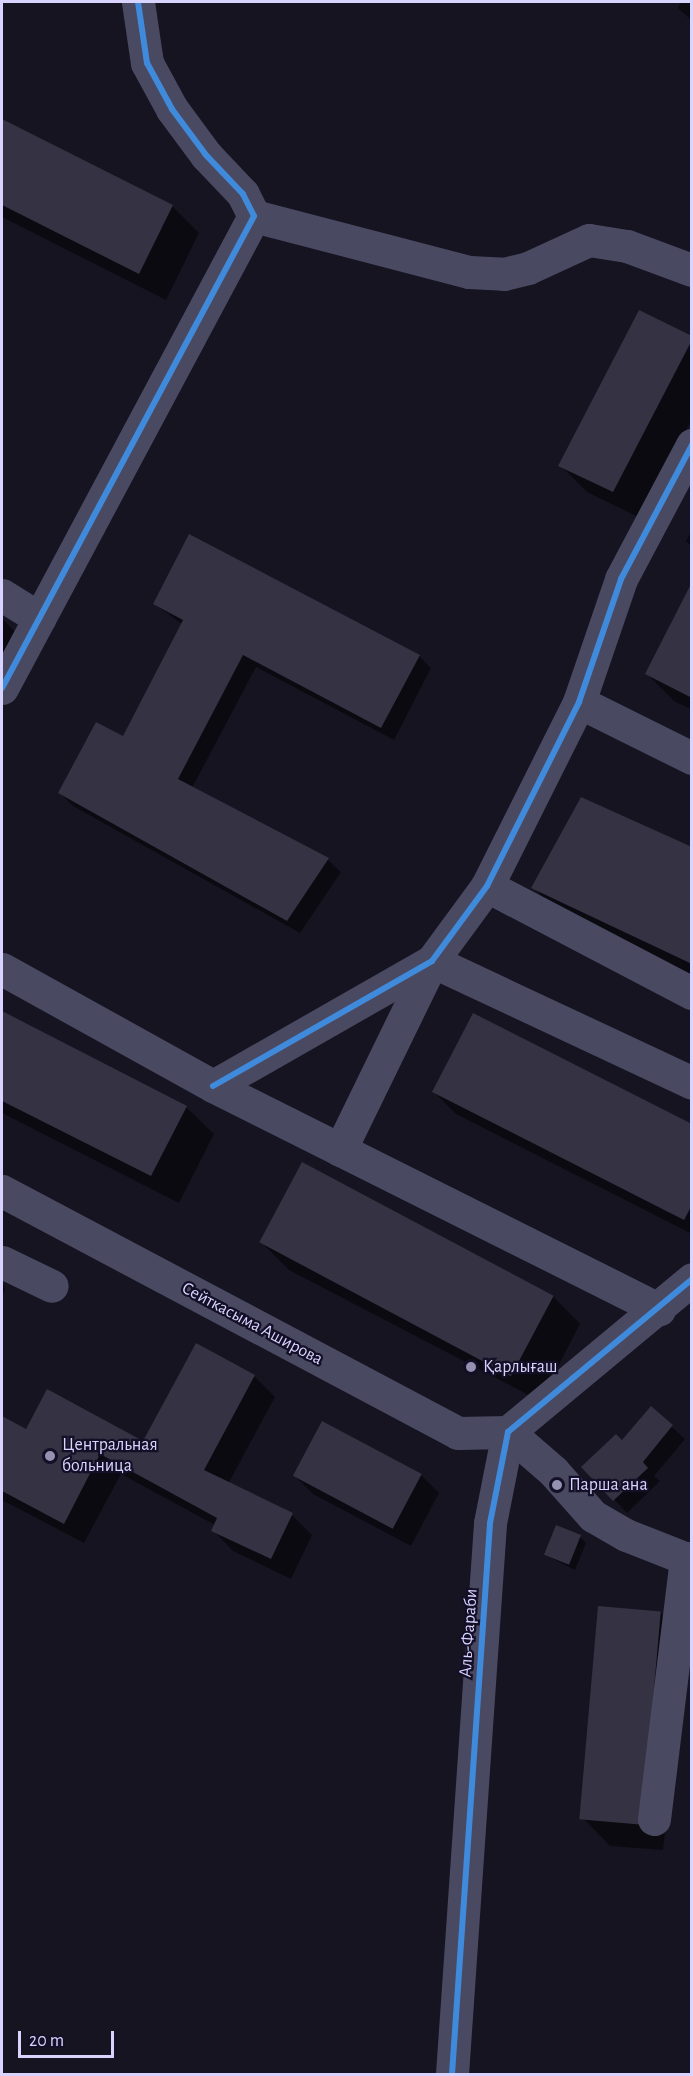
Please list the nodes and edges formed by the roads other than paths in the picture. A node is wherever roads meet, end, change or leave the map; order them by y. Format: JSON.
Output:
{"nodes":[{"id":1,"x":138,"y":2,"type":"edge"},
{"id":2,"x":254,"y":216,"type":"junction"},
{"id":3,"x":692,"y":270,"type":"edge"},
{"id":4,"x":692,"y":445,"type":"edge"},
{"id":5,"x":2,"y":595,"type":"edge"},
{"id":6,"x":39,"y":618,"type":"junction"},
{"id":7,"x":2,"y":688,"type":"edge"},
{"id":8,"x":579,"y":702,"type":"junction"},
{"id":9,"x":692,"y":758,"type":"edge"},
{"id":10,"x":487,"y":886,"type":"junction"},
{"id":11,"x":432,"y":961,"type":"junction"},
{"id":12,"x":2,"y":969,"type":"edge"},
{"id":13,"x":692,"y":993,"type":"edge"},
{"id":14,"x":692,"y":1083,"type":"edge"},
{"id":15,"x":213,"y":1086,"type":"junction"},
{"id":16,"x":340,"y":1150,"type":"junction"},
{"id":17,"x":2,"y":1191,"type":"edge"},
{"id":18,"x":2,"y":1262,"type":"edge"},
{"id":19,"x":692,"y":1279,"type":"edge"},
{"id":20,"x":52,"y":1287,"type":"dead end"},
{"id":21,"x":659,"y":1309,"type":"junction"},
{"id":22,"x":508,"y":1432,"type":"junction"},
{"id":23,"x":689,"y":1560,"type":"edge"},
{"id":24,"x":654,"y":1819,"type":"dead end"},
{"id":25,"x":452,"y":2074,"type":"edge"}],
"edges":[{"from":1,"to":2,"type":"street"},
{"from":2,"to":3,"type":"street"},
{"from":2,"to":6,"type":"street"},
{"from":4,"to":8,"type":"street"},
{"from":5,"to":6,"type":"street"},
{"from":6,"to":7,"type":"street"},
{"from":8,"to":9,"type":"street"},
{"from":8,"to":10,"type":"street"},
{"from":10,"to":11,"type":"street"},
{"from":10,"to":13,"type":"street"},
{"from":11,"to":14,"type":"street"},
{"from":11,"to":15,"type":"street"},
{"from":11,"to":16,"type":"street"},
{"from":12,"to":15,"type":"street"},
{"from":15,"to":16,"type":"street"},
{"from":16,"to":21,"type":"street"},
{"from":17,"to":22,"type":"street","name":"Сейткасыма Аширова"},
{"from":18,"to":20,"type":"street"},
{"from":19,"to":21,"type":"street"},
{"from":21,"to":22,"type":"street"},
{"from":22,"to":23,"type":"street"},
{"from":22,"to":25,"type":"street","name":"Аль-Фараби"},
{"from":23,"to":24,"type":"street"}]}
